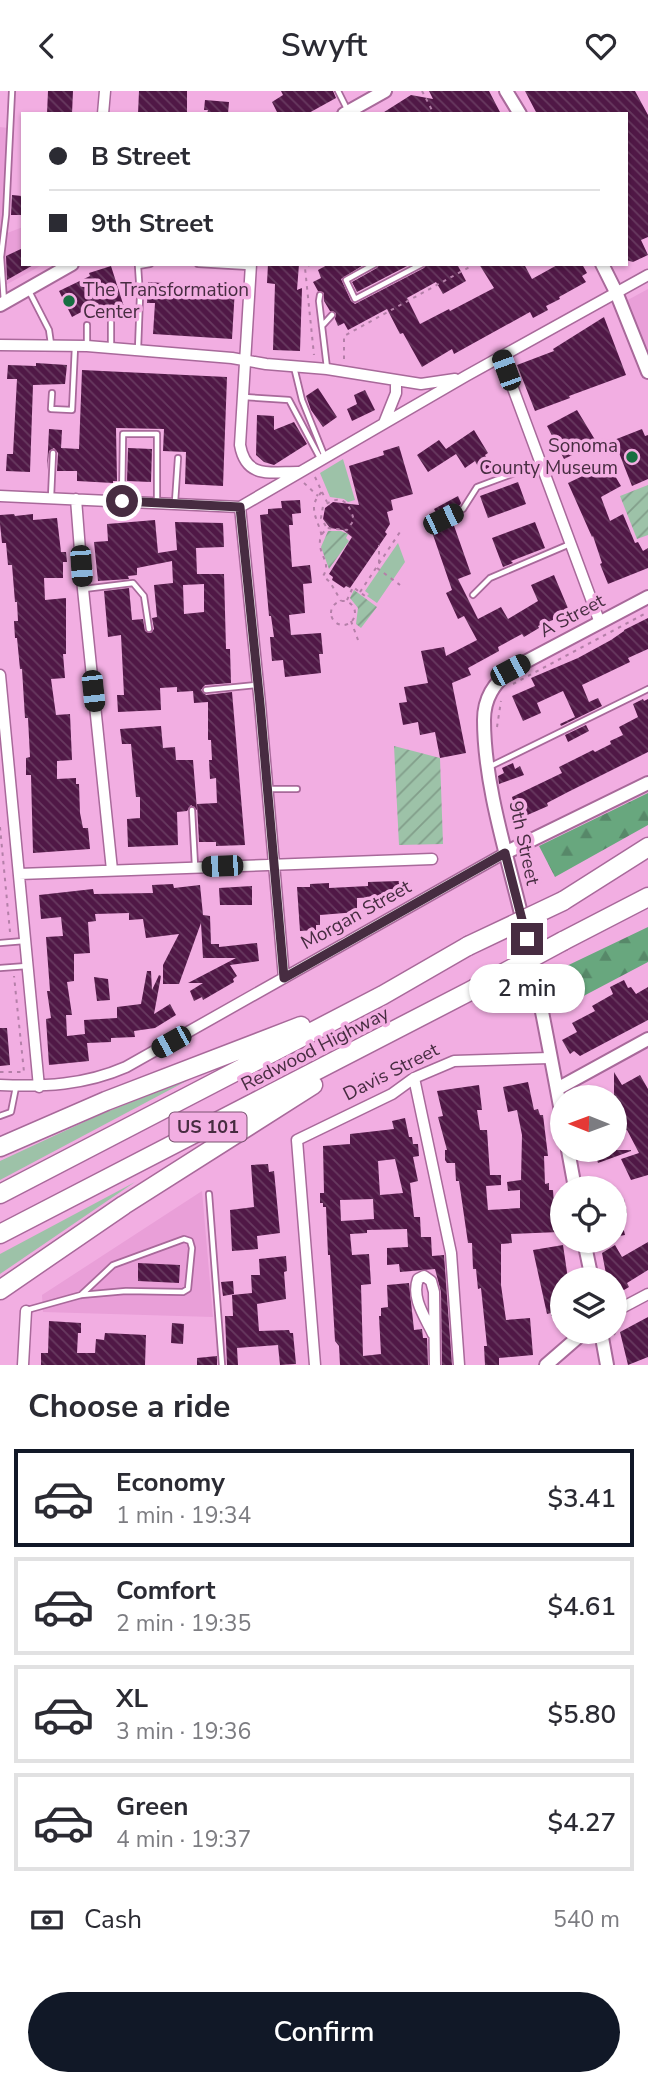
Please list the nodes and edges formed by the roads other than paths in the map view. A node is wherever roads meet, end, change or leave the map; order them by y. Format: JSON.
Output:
{"nodes":[{"id":1,"x":12,"y":91,"type":"edge"},
{"id":2,"x":104,"y":91,"type":"edge"},
{"id":3,"x":338,"y":91,"type":"edge"},
{"id":4,"x":385,"y":91,"type":"edge"},
{"id":5,"x":506,"y":91,"type":"edge"},
{"id":6,"x":103,"y":112,"type":"edge"},
{"id":7,"x":346,"y":112,"type":"edge"},
{"id":8,"x":348,"y":112,"type":"edge"},
{"id":9,"x":519,"y":112,"type":"edge"},
{"id":10,"x":68,"y":266,"type":"edge"},
{"id":11,"x":138,"y":266,"type":"edge"},
{"id":12,"x":251,"y":266,"type":"edge"},
{"id":13,"x":371,"y":266,"type":"edge"},
{"id":14,"x":418,"y":266,"type":"edge"},
{"id":15,"x":603,"y":266,"type":"edge"},
{"id":16,"x":648,"y":275,"type":"edge"},
{"id":17,"x":27,"y":289,"type":"junction"},
{"id":18,"x":616,"y":292,"type":"junction"},
{"id":19,"x":320,"y":295,"type":"dead end"},
{"id":20,"x":1,"y":303,"type":"edge"},
{"id":21,"x":332,"y":315,"type":"dead end"},
{"id":22,"x":111,"y":323,"type":"dead end"},
{"id":23,"x":87,"y":325,"type":"dead end"},
{"id":24,"x":321,"y":326,"type":"junction"},
{"id":25,"x":51,"y":344,"type":"junction"},
{"id":26,"x":0,"y":345,"type":"edge"},
{"id":27,"x":75,"y":345,"type":"junction"},
{"id":28,"x":87,"y":346,"type":"junction"},
{"id":29,"x":111,"y":348,"type":"junction"},
{"id":30,"x":138,"y":350,"type":"junction"},
{"id":31,"x":0,"y":353,"type":"edge"},
{"id":32,"x":501,"y":356,"type":"junction"},
{"id":33,"x":245,"y":361,"type":"junction"},
{"id":34,"x":294,"y":366,"type":"junction"},
{"id":35,"x":327,"y":369,"type":"junction"},
{"id":36,"x":648,"y":372,"type":"edge"},
{"id":37,"x":466,"y":376,"type":"junction"},
{"id":38,"x":396,"y":381,"type":"junction"},
{"id":39,"x":52,"y":393,"type":"dead end"},
{"id":40,"x":243,"y":397,"type":"junction"},
{"id":41,"x":383,"y":424,"type":"junction"},
{"id":42,"x":53,"y":453,"type":"dead end"},
{"id":43,"x":178,"y":458,"type":"dead end"},
{"id":44,"x":323,"y":459,"type":"junction"},
{"id":45,"x":541,"y":464,"type":"junction"},
{"id":46,"x":299,"y":471,"type":"junction"},
{"id":47,"x":0,"y":496,"type":"edge"},
{"id":48,"x":51,"y":498,"type":"junction"},
{"id":49,"x":76,"y":499,"type":"junction"},
{"id":50,"x":122,"y":501,"type":"junction"},
{"id":51,"x":157,"y":503,"type":"junction"},
{"id":52,"x":175,"y":504,"type":"junction"},
{"id":53,"x":240,"y":507,"type":"junction"},
{"id":54,"x":443,"y":519,"type":"dead end"},
{"id":55,"x":571,"y":544,"type":"junction"},
{"id":56,"x":83,"y":589,"type":"junction"},
{"id":57,"x":473,"y":595,"type":"dead end"},
{"id":58,"x":648,"y":597,"type":"edge"},
{"id":59,"x":600,"y":622,"type":"junction"},
{"id":60,"x":149,"y":629,"type":"dead end"},
{"id":61,"x":0,"y":675,"type":"edge"},
{"id":62,"x":258,"y":685,"type":"junction"},
{"id":63,"x":648,"y":689,"type":"edge"},
{"id":64,"x":206,"y":690,"type":"dead end"},
{"id":65,"x":487,"y":699,"type":"joint"},
{"id":66,"x":4,"y":757,"type":"edge"},
{"id":67,"x":489,"y":767,"type":"junction"},
{"id":68,"x":648,"y":783,"type":"edge"},
{"id":69,"x":268,"y":789,"type":"junction"},
{"id":70,"x":297,"y":789,"type":"dead end"},
{"id":71,"x":192,"y":810,"type":"dead end"},
{"id":72,"x":648,"y":847,"type":"edge"},
{"id":73,"x":505,"y":853,"type":"junction"},
{"id":74,"x":648,"y":857,"type":"edge"},
{"id":75,"x":432,"y":859,"type":"dead end"},
{"id":76,"x":275,"y":864,"type":"junction"},
{"id":77,"x":195,"y":867,"type":"junction"},
{"id":78,"x":112,"y":870,"type":"junction"},
{"id":79,"x":19,"y":874,"type":"junction"},
{"id":80,"x":648,"y":897,"type":"edge"},
{"id":81,"x":563,"y":901,"type":"junction"},
{"id":82,"x":648,"y":909,"type":"edge"},
{"id":83,"x":25,"y":941,"type":"junction"},
{"id":84,"x":563,"y":941,"type":"junction"},
{"id":85,"x":0,"y":943,"type":"edge"},
{"id":86,"x":27,"y":966,"type":"junction"},
{"id":87,"x":0,"y":968,"type":"edge"},
{"id":88,"x":284,"y":978,"type":"junction"},
{"id":89,"x":383,"y":995,"type":"junction"},
{"id":90,"x":417,"y":1020,"type":"junction"},
{"id":91,"x":648,"y":1039,"type":"edge"},
{"id":92,"x":549,"y":1058,"type":"junction"},
{"id":93,"x":414,"y":1078,"type":"junction"},
{"id":94,"x":0,"y":1084,"type":"edge"},
{"id":95,"x":16,"y":1085,"type":"junction"},
{"id":96,"x":556,"y":1085,"type":"edge"},
{"id":97,"x":564,"y":1085,"type":"edge"},
{"id":98,"x":38,"y":1087,"type":"junction"},
{"id":99,"x":0,"y":1115,"type":"edge"},
{"id":100,"x":0,"y":1147,"type":"edge"},
{"id":101,"x":0,"y":1194,"type":"edge"},
{"id":102,"x":209,"y":1194,"type":"dead end"},
{"id":103,"x":0,"y":1234,"type":"edge"},
{"id":104,"x":0,"y":1290,"type":"edge"},
{"id":105,"x":648,"y":1294,"type":"edge"},
{"id":106,"x":81,"y":1295,"type":"junction"},
{"id":107,"x":627,"y":1306,"type":"edge"},
{"id":108,"x":26,"y":1311,"type":"joint"},
{"id":109,"x":433,"y":1334,"type":"junction"},
{"id":110,"x":570,"y":1344,"type":"edge"},
{"id":111,"x":603,"y":1344,"type":"edge"},
{"id":112,"x":23,"y":1365,"type":"edge"},
{"id":113,"x":222,"y":1365,"type":"edge"},
{"id":114,"x":315,"y":1365,"type":"edge"},
{"id":115,"x":435,"y":1365,"type":"edge"},
{"id":116,"x":459,"y":1365,"type":"edge"},
{"id":117,"x":546,"y":1365,"type":"edge"},
{"id":118,"x":607,"y":1365,"type":"edge"}],
"edges":[{"from":1,"to":20,"type":"lane"},
{"from":2,"to":6,"type":"street"},
{"from":3,"to":7,"type":"lane"},
{"from":4,"to":8,"type":"street"},
{"from":5,"to":9,"type":"street"},
{"from":10,"to":17,"type":"street"},
{"from":11,"to":30,"type":"lane"},
{"from":12,"to":33,"type":"street"},
{"from":13,"to":14,"type":"lane"},
{"from":15,"to":18,"type":"street"},
{"from":16,"to":18,"type":"street"},
{"from":17,"to":20,"type":"street"},
{"from":17,"to":25,"type":"lane"},
{"from":18,"to":32,"type":"street"},
{"from":18,"to":36,"type":"street"},
{"from":19,"to":24,"type":"lane"},
{"from":21,"to":24,"type":"lane"},
{"from":22,"to":29,"type":"lane"},
{"from":23,"to":28,"type":"lane"},
{"from":24,"to":35,"type":"lane"},
{"from":25,"to":26,"type":"street"},
{"from":25,"to":27,"type":"street"},
{"from":26,"to":31,"type":"lane"},
{"from":27,"to":28,"type":"street"},
{"from":27,"to":39,"type":"lane"},
{"from":28,"to":29,"type":"street"},
{"from":29,"to":30,"type":"street"},
{"from":30,"to":33,"type":"street"},
{"from":32,"to":37,"type":"street"},
{"from":32,"to":45,"type":"street"},
{"from":33,"to":34,"type":"street"},
{"from":33,"to":40,"type":"street"},
{"from":34,"to":35,"type":"street"},
{"from":34,"to":44,"type":"lane"},
{"from":35,"to":38,"type":"street"},
{"from":37,"to":38,"type":"street"},
{"from":37,"to":41,"type":"street"},
{"from":38,"to":41,"type":"street"},
{"from":40,"to":44,"type":"lane"},
{"from":40,"to":46,"type":"street"},
{"from":41,"to":44,"type":"street"},
{"from":42,"to":48,"type":"lane"},
{"from":43,"to":52,"type":"lane"},
{"from":44,"to":46,"type":"street"},
{"from":45,"to":54,"type":"lane"},
{"from":45,"to":55,"type":"street"},
{"from":46,"to":53,"type":"street"},
{"from":47,"to":48,"type":"street"},
{"from":48,"to":49,"type":"street"},
{"from":49,"to":50,"type":"street"},
{"from":49,"to":56,"type":"street"},
{"from":50,"to":51,"type":"street"},
{"from":50,"to":51,"type":"lane"},
{"from":51,"to":52,"type":"street"},
{"from":52,"to":53,"type":"street"},
{"from":53,"to":62,"type":"street"},
{"from":55,"to":57,"type":"lane"},
{"from":55,"to":59,"type":"street"},
{"from":56,"to":60,"type":"lane"},
{"from":56,"to":78,"type":"street"},
{"from":58,"to":59,"type":"street","name":"A Street"},
{"from":59,"to":65,"type":"street","name":"A Street"},
{"from":61,"to":66,"type":"street"},
{"from":62,"to":64,"type":"lane"},
{"from":62,"to":69,"type":"street"},
{"from":63,"to":67,"type":"lane"},
{"from":65,"to":67,"type":"street","name":"9th Street"},
{"from":66,"to":79,"type":"street"},
{"from":67,"to":73,"type":"street","name":"9th Street"},
{"from":68,"to":73,"type":"street","name":"Morgan Street"},
{"from":69,"to":70,"type":"lane"},
{"from":69,"to":76,"type":"street"},
{"from":71,"to":77,"type":"lane"},
{"from":72,"to":81,"type":"highway"},
{"from":73,"to":88,"type":"street","name":"Morgan Street"},
{"from":73,"to":92,"type":"street","name":"9th Street"},
{"from":74,"to":81,"type":"highway","name":"Redwood Highway","number":"US 101"},
{"from":75,"to":76,"type":"street"},
{"from":76,"to":77,"type":"street"},
{"from":76,"to":88,"type":"street"},
{"from":77,"to":78,"type":"street"},
{"from":78,"to":79,"type":"street"},
{"from":79,"to":83,"type":"street"},
{"from":80,"to":84,"type":"highway","name":"Redwood Highway","number":"US 101"},
{"from":81,"to":89,"type":"highway","name":"Redwood Highway","number":"US 101","bridge":true},
{"from":82,"to":84,"type":"highway"},
{"from":83,"to":85,"type":"lane"},
{"from":83,"to":86,"type":"street"},
{"from":84,"to":90,"type":"highway","name":"Redwood Highway","number":"US 101","bridge":true},
{"from":86,"to":87,"type":"lane"},
{"from":86,"to":98,"type":"street"},
{"from":88,"to":98,"type":"street","name":"Morgan Street"},
{"from":89,"to":100,"type":"highway"},
{"from":89,"to":101,"type":"highway","name":"Redwood Highway","number":"US 101"},
{"from":90,"to":103,"type":"highway","name":"Redwood Highway","number":"US 101"},
{"from":90,"to":104,"type":"highway"},
{"from":91,"to":97,"type":"street"},
{"from":92,"to":93,"type":"street","name":"Davis Street"},
{"from":92,"to":96,"type":"street","name":"9th Street"},
{"from":93,"to":114,"type":"street","name":"Davis Street"},
{"from":93,"to":116,"type":"street"},
{"from":94,"to":95,"type":"street","name":"Morgan Street"},
{"from":95,"to":98,"type":"street","name":"Morgan Street"},
{"from":95,"to":99,"type":"lane"},
{"from":102,"to":113,"type":"lane"},
{"from":105,"to":107,"type":"street"},
{"from":106,"to":106,"type":"lane"},
{"from":106,"to":108,"type":"lane"},
{"from":108,"to":112,"type":"street"},
{"from":109,"to":109,"type":"street"},
{"from":109,"to":115,"type":"street"},
{"from":110,"to":117,"type":"street"},
{"from":111,"to":118,"type":"street"}]}
